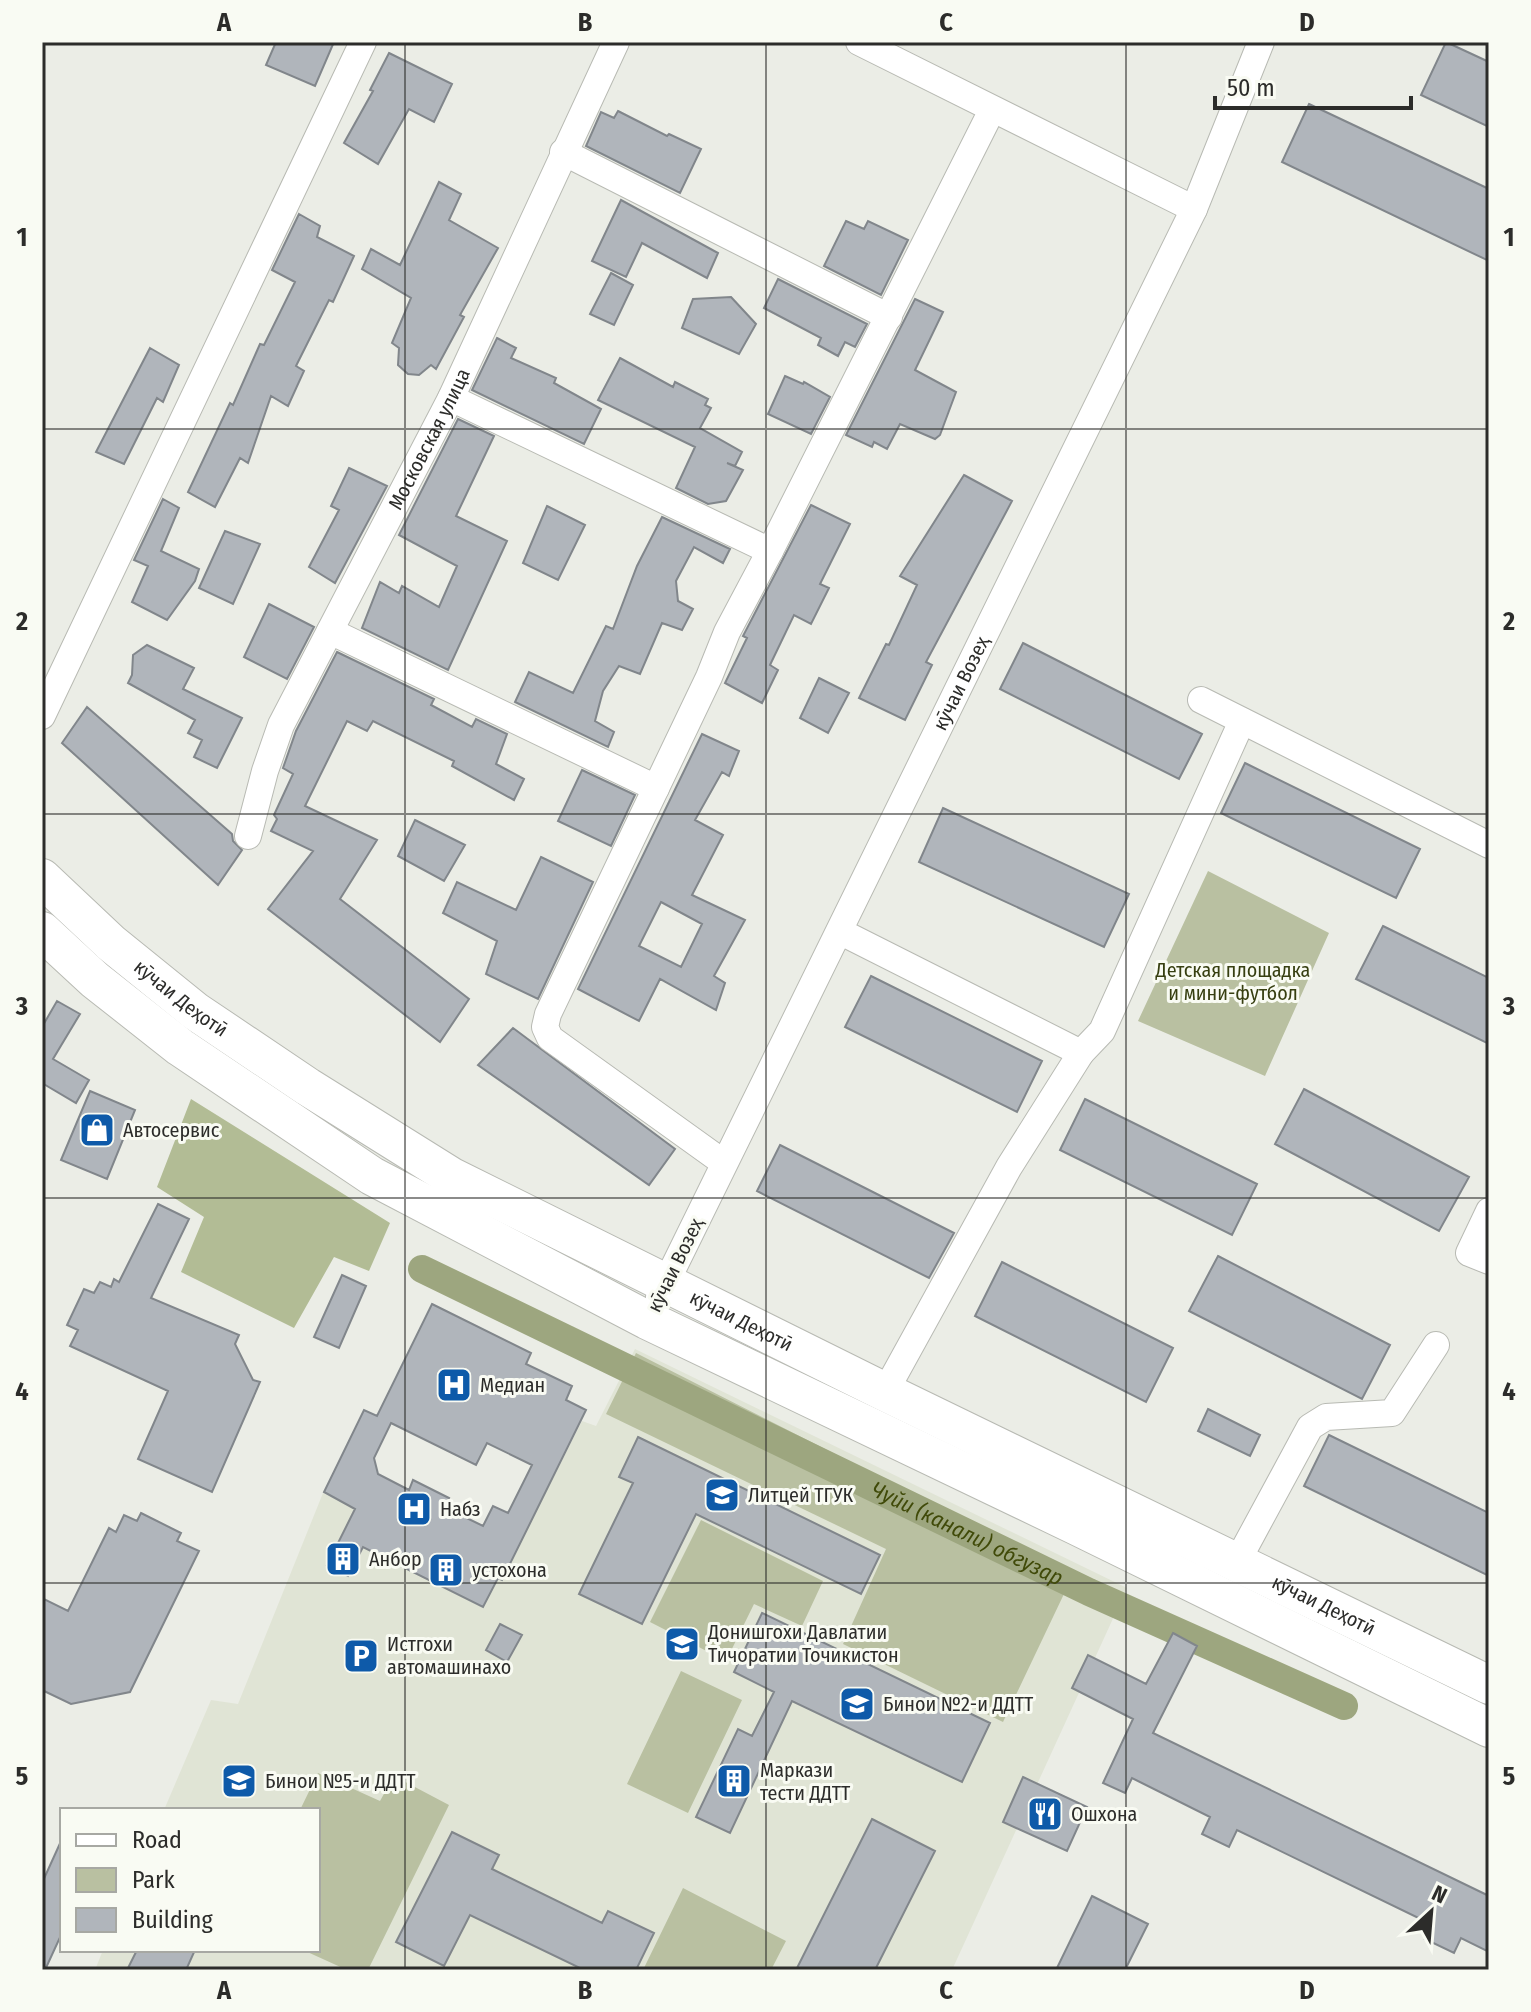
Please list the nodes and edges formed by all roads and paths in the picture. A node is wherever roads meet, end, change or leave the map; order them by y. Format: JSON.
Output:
{"nodes":[{"id":1,"x":363,"y":42,"type":"edge"},
{"id":2,"x":616,"y":42,"type":"edge"},
{"id":3,"x":859,"y":42,"type":"edge"},
{"id":4,"x":1261,"y":42,"type":"edge"},
{"id":5,"x":992,"y":110,"type":"junction"},
{"id":6,"x":563,"y":152,"type":"junction"},
{"id":7,"x":1194,"y":209,"type":"junction"},
{"id":8,"x":889,"y":317,"type":"junction"},
{"id":9,"x":451,"y":398,"type":"junction"},
{"id":10,"x":770,"y":551,"type":"junction"},
{"id":11,"x":330,"y":631,"type":"junction"},
{"id":12,"x":1201,"y":700,"type":"dead end"},
{"id":13,"x":42,"y":716,"type":"edge"},
{"id":14,"x":1242,"y":721,"type":"junction"},
{"id":15,"x":656,"y":788,"type":"junction"},
{"id":16,"x":248,"y":836,"type":"dead end"},
{"id":17,"x":1489,"y":845,"type":"edge"},
{"id":18,"x":42,"y":878,"type":"edge"},
{"id":19,"x":42,"y":931,"type":"edge"},
{"id":20,"x":841,"y":932,"type":"junction"},
{"id":21,"x":1081,"y":1053,"type":"junction"},
{"id":22,"x":724,"y":1163,"type":"junction"},
{"id":23,"x":1489,"y":1211,"type":"edge"},
{"id":24,"x":1489,"y":1261,"type":"edge"},
{"id":25,"x":666,"y":1284,"type":"junction"},
{"id":26,"x":647,"y":1320,"type":"junction"},
{"id":27,"x":1436,"y":1345,"type":"dead end"},
{"id":28,"x":885,"y":1392,"type":"junction"},
{"id":29,"x":1237,"y":1562,"type":"junction"},
{"id":30,"x":1485,"y":1706,"type":"edge"}],
"edges":[{"from":1,"to":13,"type":"street"},
{"from":2,"to":6,"type":"street","name":"Московская улица"},
{"from":3,"to":5,"type":"street"},
{"from":4,"to":7,"type":"street","name":"кӯчаи Возеҳ"},
{"from":5,"to":7,"type":"street"},
{"from":5,"to":8,"type":"street"},
{"from":6,"to":8,"type":"street"},
{"from":6,"to":9,"type":"street","name":"Московская улица"},
{"from":7,"to":20,"type":"street","name":"кӯчаи Возеҳ"},
{"from":8,"to":10,"type":"street"},
{"from":9,"to":10,"type":"street"},
{"from":9,"to":11,"type":"street","name":"Московская улица"},
{"from":10,"to":15,"type":"street"},
{"from":11,"to":15,"type":"street"},
{"from":11,"to":16,"type":"street","name":"Московская улица"},
{"from":12,"to":14,"type":"street"},
{"from":14,"to":17,"type":"street"},
{"from":14,"to":21,"type":"street"},
{"from":15,"to":22,"type":"street"},
{"from":18,"to":25,"type":"street","name":"кӯчаи Деҳотӣ"},
{"from":19,"to":26,"type":"street","name":"кӯчаи Деҳотӣ"},
{"from":20,"to":21,"type":"street"},
{"from":20,"to":22,"type":"street","name":"кӯчаи Возеҳ"},
{"from":21,"to":28,"type":"street"},
{"from":22,"to":25,"type":"street","name":"кӯчаи Возеҳ"},
{"from":23,"to":24,"type":"street"},
{"from":25,"to":26,"type":"street","name":"кӯчаи Возеҳ"},
{"from":25,"to":28,"type":"street","name":"кӯчаи Деҳотӣ"},
{"from":26,"to":30,"type":"street","name":"кӯчаи Деҳотӣ"},
{"from":27,"to":29,"type":"street"},
{"from":28,"to":29,"type":"street","name":"кӯчаи Деҳотӣ"},
{"from":29,"to":30,"type":"street","name":"кӯчаи Деҳотӣ"}]}
